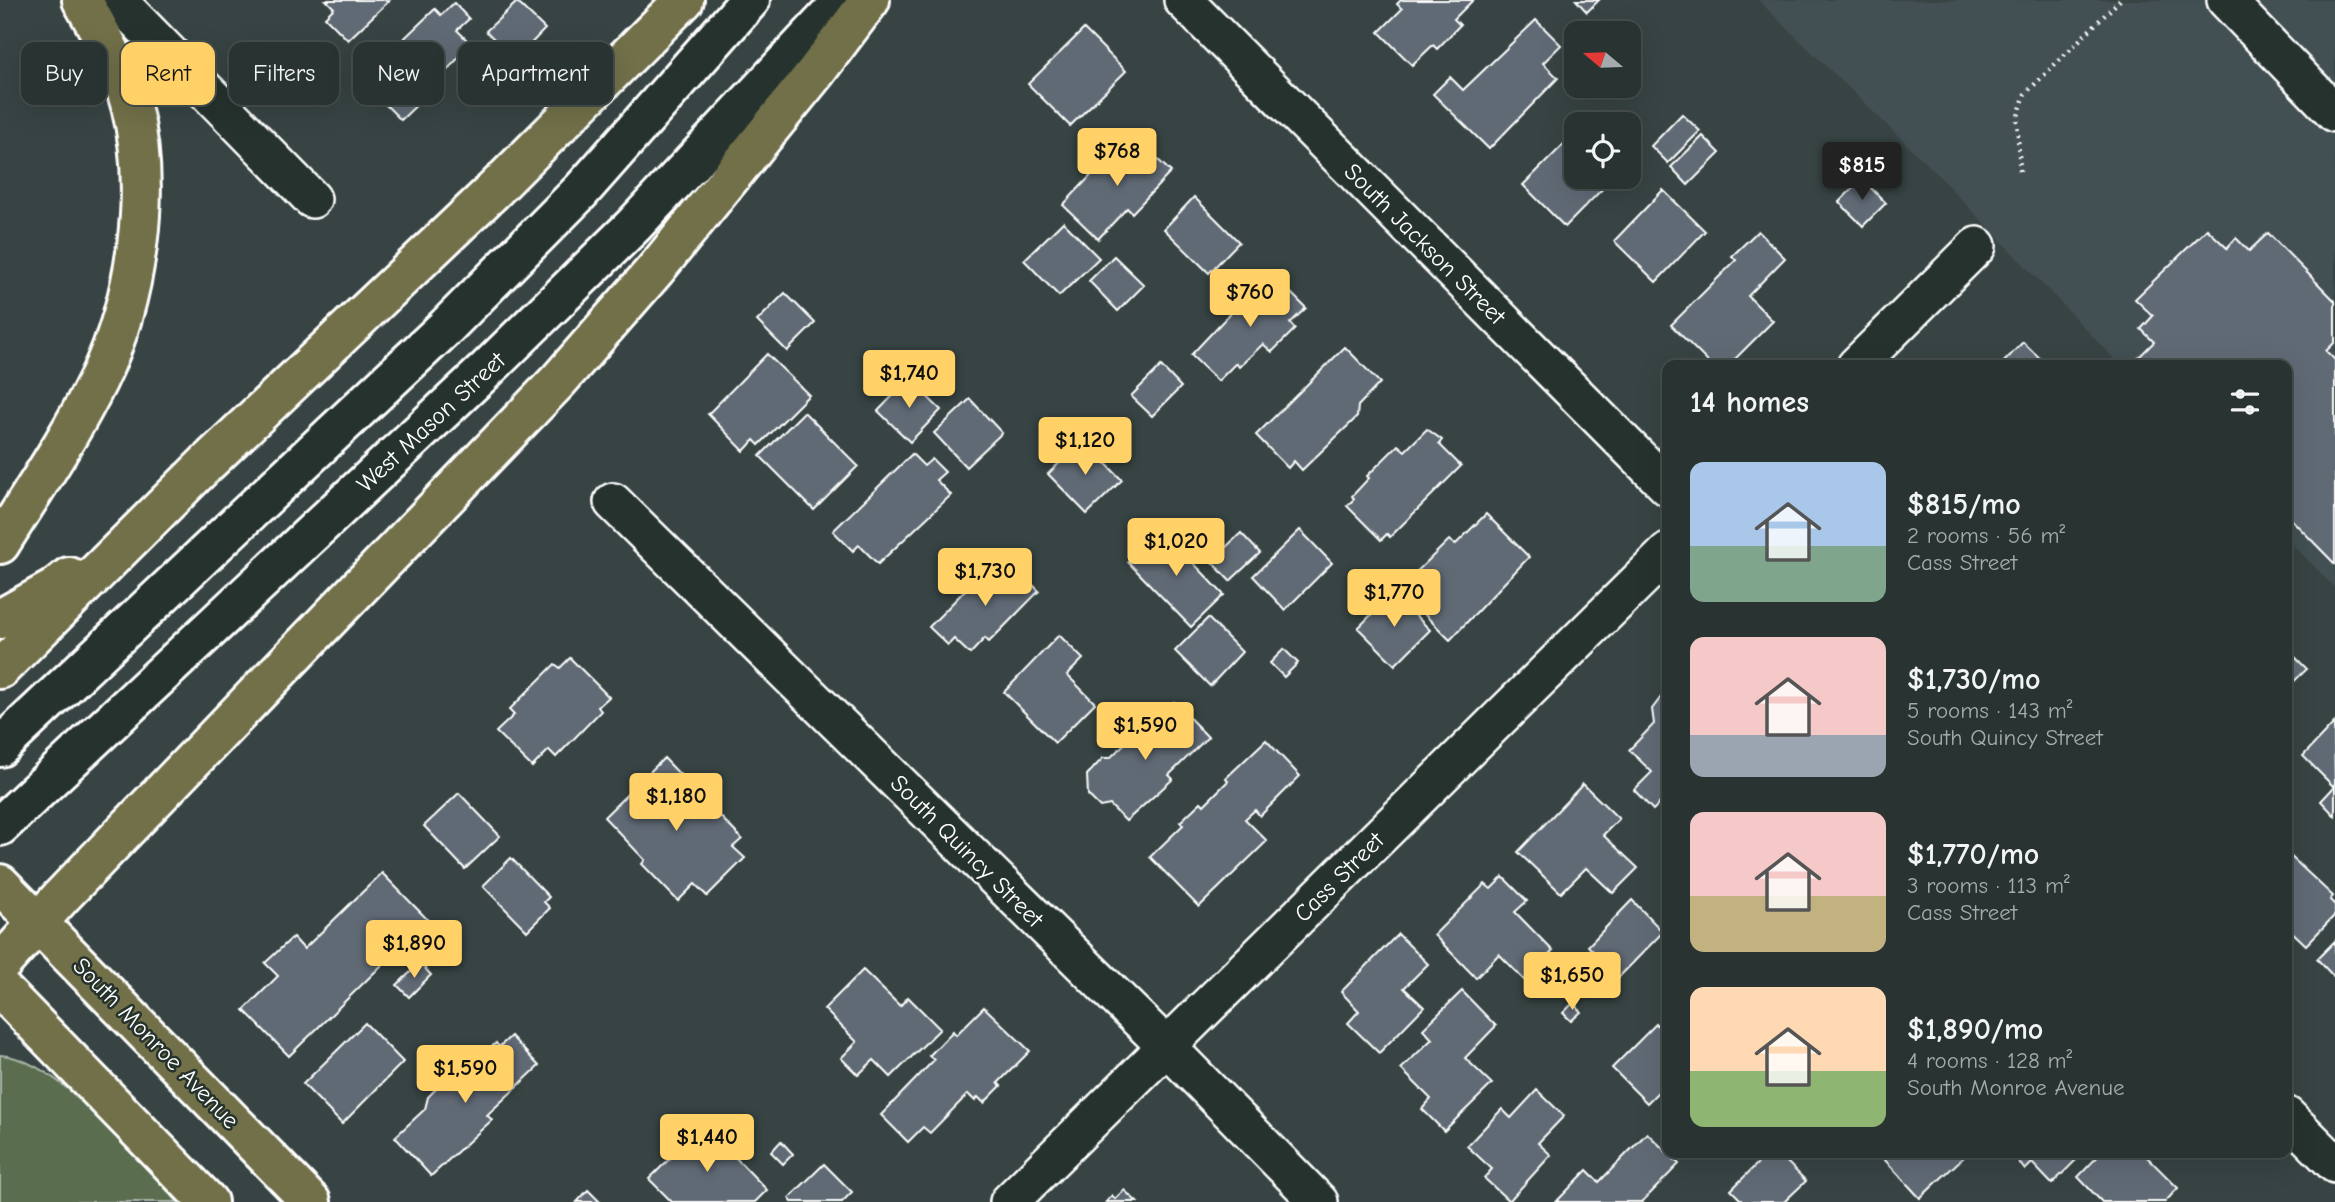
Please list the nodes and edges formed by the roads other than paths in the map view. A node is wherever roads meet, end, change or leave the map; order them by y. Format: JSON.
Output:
{"nodes":[{"id":1,"x":82,"y":0,"type":"edge"},
{"id":2,"x":117,"y":0,"type":"edge"},
{"id":3,"x":684,"y":0,"type":"edge"},
{"id":4,"x":750,"y":0,"type":"edge"},
{"id":5,"x":844,"y":0,"type":"edge"},
{"id":6,"x":870,"y":0,"type":"edge"},
{"id":7,"x":1183,"y":0,"type":"edge"},
{"id":8,"x":2225,"y":1,"type":"edge"},
{"id":9,"x":2335,"y":113,"type":"edge"},
{"id":10,"x":312,"y":199,"type":"dead end"},
{"id":11,"x":1977,"y":246,"type":"dead end"},
{"id":12,"x":1862,"y":360,"type":"edge"},
{"id":13,"x":206,"y":464,"type":"junction"},
{"id":14,"x":1662,"y":482,"type":"edge"},
{"id":15,"x":613,"y":502,"type":"dead end"},
{"id":16,"x":0,"y":544,"type":"edge"},
{"id":17,"x":1662,"y":558,"type":"edge"},
{"id":18,"x":0,"y":619,"type":"edge"},
{"id":19,"x":0,"y":669,"type":"edge"},
{"id":20,"x":0,"y":747,"type":"edge"},
{"id":21,"x":0,"y":826,"type":"edge"},
{"id":22,"x":0,"y":884,"type":"edge"},
{"id":23,"x":38,"y":922,"type":"junction"},
{"id":24,"x":0,"y":965,"type":"edge"},
{"id":25,"x":0,"y":988,"type":"edge"},
{"id":26,"x":1167,"y":1048,"type":"junction"},
{"id":27,"x":2292,"y":1121,"type":"edge"},
{"id":28,"x":2335,"y":1164,"type":"edge"},
{"id":29,"x":208,"y":1202,"type":"edge"},
{"id":30,"x":311,"y":1202,"type":"edge"},
{"id":31,"x":1009,"y":1202,"type":"edge"},
{"id":32,"x":1319,"y":1202,"type":"edge"}],
"edges":[{"from":1,"to":16,"type":"main road"},
{"from":2,"to":10,"type":"street"},
{"from":3,"to":13,"type":"main road"},
{"from":4,"to":20,"type":"main road"},
{"from":5,"to":21,"type":"main road","name":"West Mason Street"},
{"from":6,"to":23,"type":"main road"},
{"from":7,"to":14,"type":"street","name":"South Jackson Street"},
{"from":8,"to":9,"type":"street"},
{"from":11,"to":12,"type":"street"},
{"from":13,"to":18,"type":"main road"},
{"from":13,"to":19,"type":"main road"},
{"from":15,"to":26,"type":"street","name":"South Quincy Street"},
{"from":17,"to":26,"type":"street","name":"Cass Street"},
{"from":22,"to":23,"type":"main road","name":"South Monroe Avenue"},
{"from":23,"to":24,"type":"main road"},
{"from":23,"to":30,"type":"main road","name":"South Monroe Avenue"},
{"from":25,"to":29,"type":"main road"},
{"from":26,"to":31,"type":"street","name":"Cass Street"},
{"from":26,"to":32,"type":"street","name":"South Quincy Street"},
{"from":27,"to":28,"type":"street"}]}
